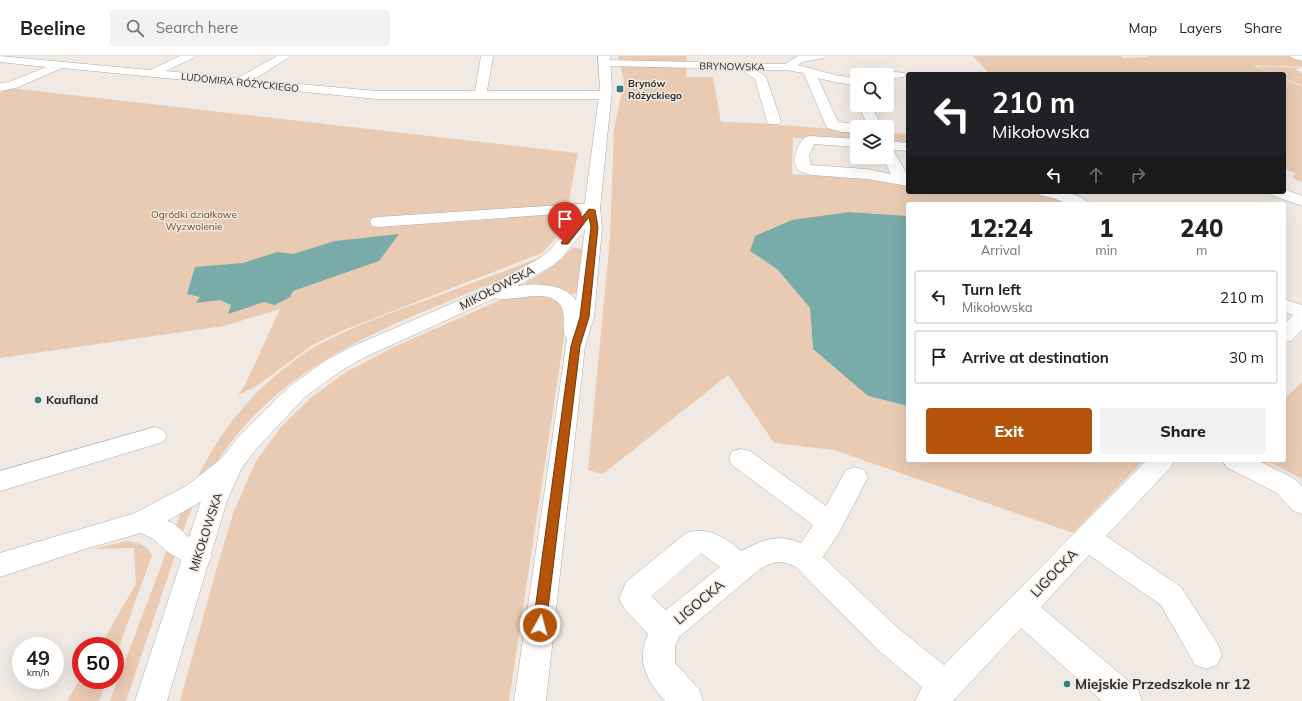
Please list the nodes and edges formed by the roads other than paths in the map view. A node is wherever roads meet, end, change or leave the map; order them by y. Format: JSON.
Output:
{"nodes":[{"id":1,"x":189,"y":56,"type":"edge"},
{"id":2,"x":285,"y":56,"type":"edge"},
{"id":3,"x":487,"y":56,"type":"edge"},
{"id":4,"x":1296,"y":56,"type":"edge"},
{"id":5,"x":1302,"y":58,"type":"edge"},
{"id":6,"x":0,"y":59,"type":"edge"},
{"id":7,"x":604,"y":60,"type":"edge"},
{"id":8,"x":721,"y":61,"type":"edge"},
{"id":9,"x":823,"y":61,"type":"edge"},
{"id":10,"x":61,"y":64,"type":"junction"},
{"id":11,"x":746,"y":66,"type":"junction"},
{"id":12,"x":788,"y":66,"type":"junction"},
{"id":13,"x":809,"y":71,"type":"junction"},
{"id":14,"x":152,"y":73,"type":"junction"},
{"id":15,"x":894,"y":76,"type":"edge"},
{"id":16,"x":900,"y":76,"type":"dead end"},
{"id":17,"x":850,"y":80,"type":"edge"},
{"id":18,"x":240,"y":82,"type":"junction"},
{"id":19,"x":0,"y":87,"type":"edge"},
{"id":20,"x":606,"y":95,"type":"junction"},
{"id":21,"x":480,"y":96,"type":"junction"},
{"id":22,"x":774,"y":121,"type":"dead end"},
{"id":23,"x":850,"y":128,"type":"edge"},
{"id":24,"x":894,"y":146,"type":"edge"},
{"id":25,"x":906,"y":147,"type":"edge"},
{"id":26,"x":894,"y":163,"type":"edge"},
{"id":27,"x":870,"y":164,"type":"edge"},
{"id":28,"x":905,"y":181,"type":"edge"},
{"id":29,"x":1056,"y":194,"type":"edge"},
{"id":30,"x":1283,"y":194,"type":"edge"},
{"id":31,"x":1302,"y":201,"type":"edge"},
{"id":32,"x":1077,"y":202,"type":"edge"},
{"id":33,"x":592,"y":209,"type":"junction"},
{"id":34,"x":378,"y":222,"type":"dead end"},
{"id":35,"x":486,"y":296,"type":"junction"},
{"id":36,"x":1286,"y":306,"type":"edge"},
{"id":37,"x":1302,"y":312,"type":"edge"},
{"id":38,"x":1302,"y":318,"type":"edge"},
{"id":39,"x":1286,"y":334,"type":"edge"},
{"id":40,"x":575,"y":346,"type":"junction"},
{"id":41,"x":155,"y":436,"type":"dead end"},
{"id":42,"x":741,"y":458,"type":"dead end"},
{"id":43,"x":1160,"y":462,"type":"edge"},
{"id":44,"x":1238,"y":462,"type":"edge"},
{"id":45,"x":231,"y":465,"type":"junction"},
{"id":46,"x":855,"y":477,"type":"dead end"},
{"id":47,"x":0,"y":482,"type":"edge"},
{"id":48,"x":1302,"y":504,"type":"edge"},
{"id":49,"x":142,"y":522,"type":"junction"},
{"id":50,"x":830,"y":523,"type":"junction"},
{"id":51,"x":1087,"y":538,"type":"junction"},
{"id":52,"x":198,"y":556,"type":"junction"},
{"id":53,"x":806,"y":559,"type":"junction"},
{"id":54,"x":0,"y":565,"type":"edge"},
{"id":55,"x":740,"y":568,"type":"junction"},
{"id":56,"x":1021,"y":608,"type":"junction"},
{"id":57,"x":666,"y":631,"type":"junction"},
{"id":58,"x":1206,"y":654,"type":"dead end"},
{"id":59,"x":938,"y":693,"type":"edge"},
{"id":60,"x":151,"y":701,"type":"edge"},
{"id":61,"x":530,"y":701,"type":"edge"},
{"id":62,"x":687,"y":701,"type":"edge"},
{"id":63,"x":1126,"y":701,"type":"edge"}],
"edges":[{"from":1,"to":14,"type":"main road"},
{"from":2,"to":18,"type":"main road"},
{"from":3,"to":21,"type":"main road"},
{"from":4,"to":5,"type":"main road"},
{"from":6,"to":10,"type":"main road","name":"LUDOMIRA RÓŻYCKIEGO"},
{"from":7,"to":8,"type":"main road","name":"BRYNOWSKA"},
{"from":7,"to":20,"type":"main road","name":"BRYNOWSKA"},
{"from":8,"to":11,"type":"main road","name":"BRYNOWSKA"},
{"from":9,"to":12,"type":"main road"},
{"from":10,"to":14,"type":"main road","name":"LUDOMIRA RÓŻYCKIEGO"},
{"from":10,"to":19,"type":"main road"},
{"from":11,"to":12,"type":"main road","name":"BRYNOWSKA"},
{"from":11,"to":22,"type":"main road"},
{"from":12,"to":13,"type":"main road","name":"BRYNOWSKA"},
{"from":13,"to":17,"type":"main road","name":"BRYNOWSKA"},
{"from":13,"to":23,"type":"main road"},
{"from":14,"to":18,"type":"main road","name":"LUDOMIRA RÓŻYCKIEGO"},
{"from":15,"to":16,"type":"main road"},
{"from":18,"to":21,"type":"main road","name":"LUDOMIRA RÓŻYCKIEGO"},
{"from":20,"to":21,"type":"main road","name":"LUDOMIRA RÓŻYCKIEGO"},
{"from":20,"to":33,"type":"main road","name":"BRYNOWSKA"},
{"from":24,"to":25,"type":"main road"},
{"from":26,"to":28,"type":"main road"},
{"from":27,"to":28,"type":"main road"},
{"from":29,"to":32,"type":"main road"},
{"from":30,"to":31,"type":"main road"},
{"from":33,"to":34,"type":"main road"},
{"from":33,"to":35,"type":"main road","name":"MIKOŁOWSKA"},
{"from":33,"to":40,"type":"main road"},
{"from":35,"to":40,"type":"main road"},
{"from":35,"to":45,"type":"main road","name":"MIKOŁOWSKA"},
{"from":36,"to":37,"type":"main road"},
{"from":38,"to":39,"type":"main road"},
{"from":40,"to":61,"type":"main road"},
{"from":41,"to":47,"type":"main road"},
{"from":42,"to":50,"type":"main road"},
{"from":43,"to":51,"type":"main road","name":"LIGOCKA"},
{"from":44,"to":48,"type":"main road"},
{"from":45,"to":49,"type":"main road"},
{"from":45,"to":52,"type":"main road","name":"MIKOŁOWSKA"},
{"from":46,"to":50,"type":"main road"},
{"from":49,"to":52,"type":"main road"},
{"from":49,"to":54,"type":"main road"},
{"from":50,"to":53,"type":"main road"},
{"from":51,"to":56,"type":"main road","name":"LIGOCKA"},
{"from":51,"to":58,"type":"main road"},
{"from":52,"to":60,"type":"main road","name":"MIKOŁOWSKA"},
{"from":53,"to":55,"type":"main road","name":"LIGOCKA"},
{"from":53,"to":59,"type":"main road","name":"LIGOCKA"},
{"from":55,"to":57,"type":"main road","name":"LIGOCKA"},
{"from":55,"to":57,"type":"main road"},
{"from":56,"to":59,"type":"main road","name":"LIGOCKA"},
{"from":56,"to":63,"type":"main road"},
{"from":57,"to":62,"type":"main road","name":"LIGOCKA"}]}
